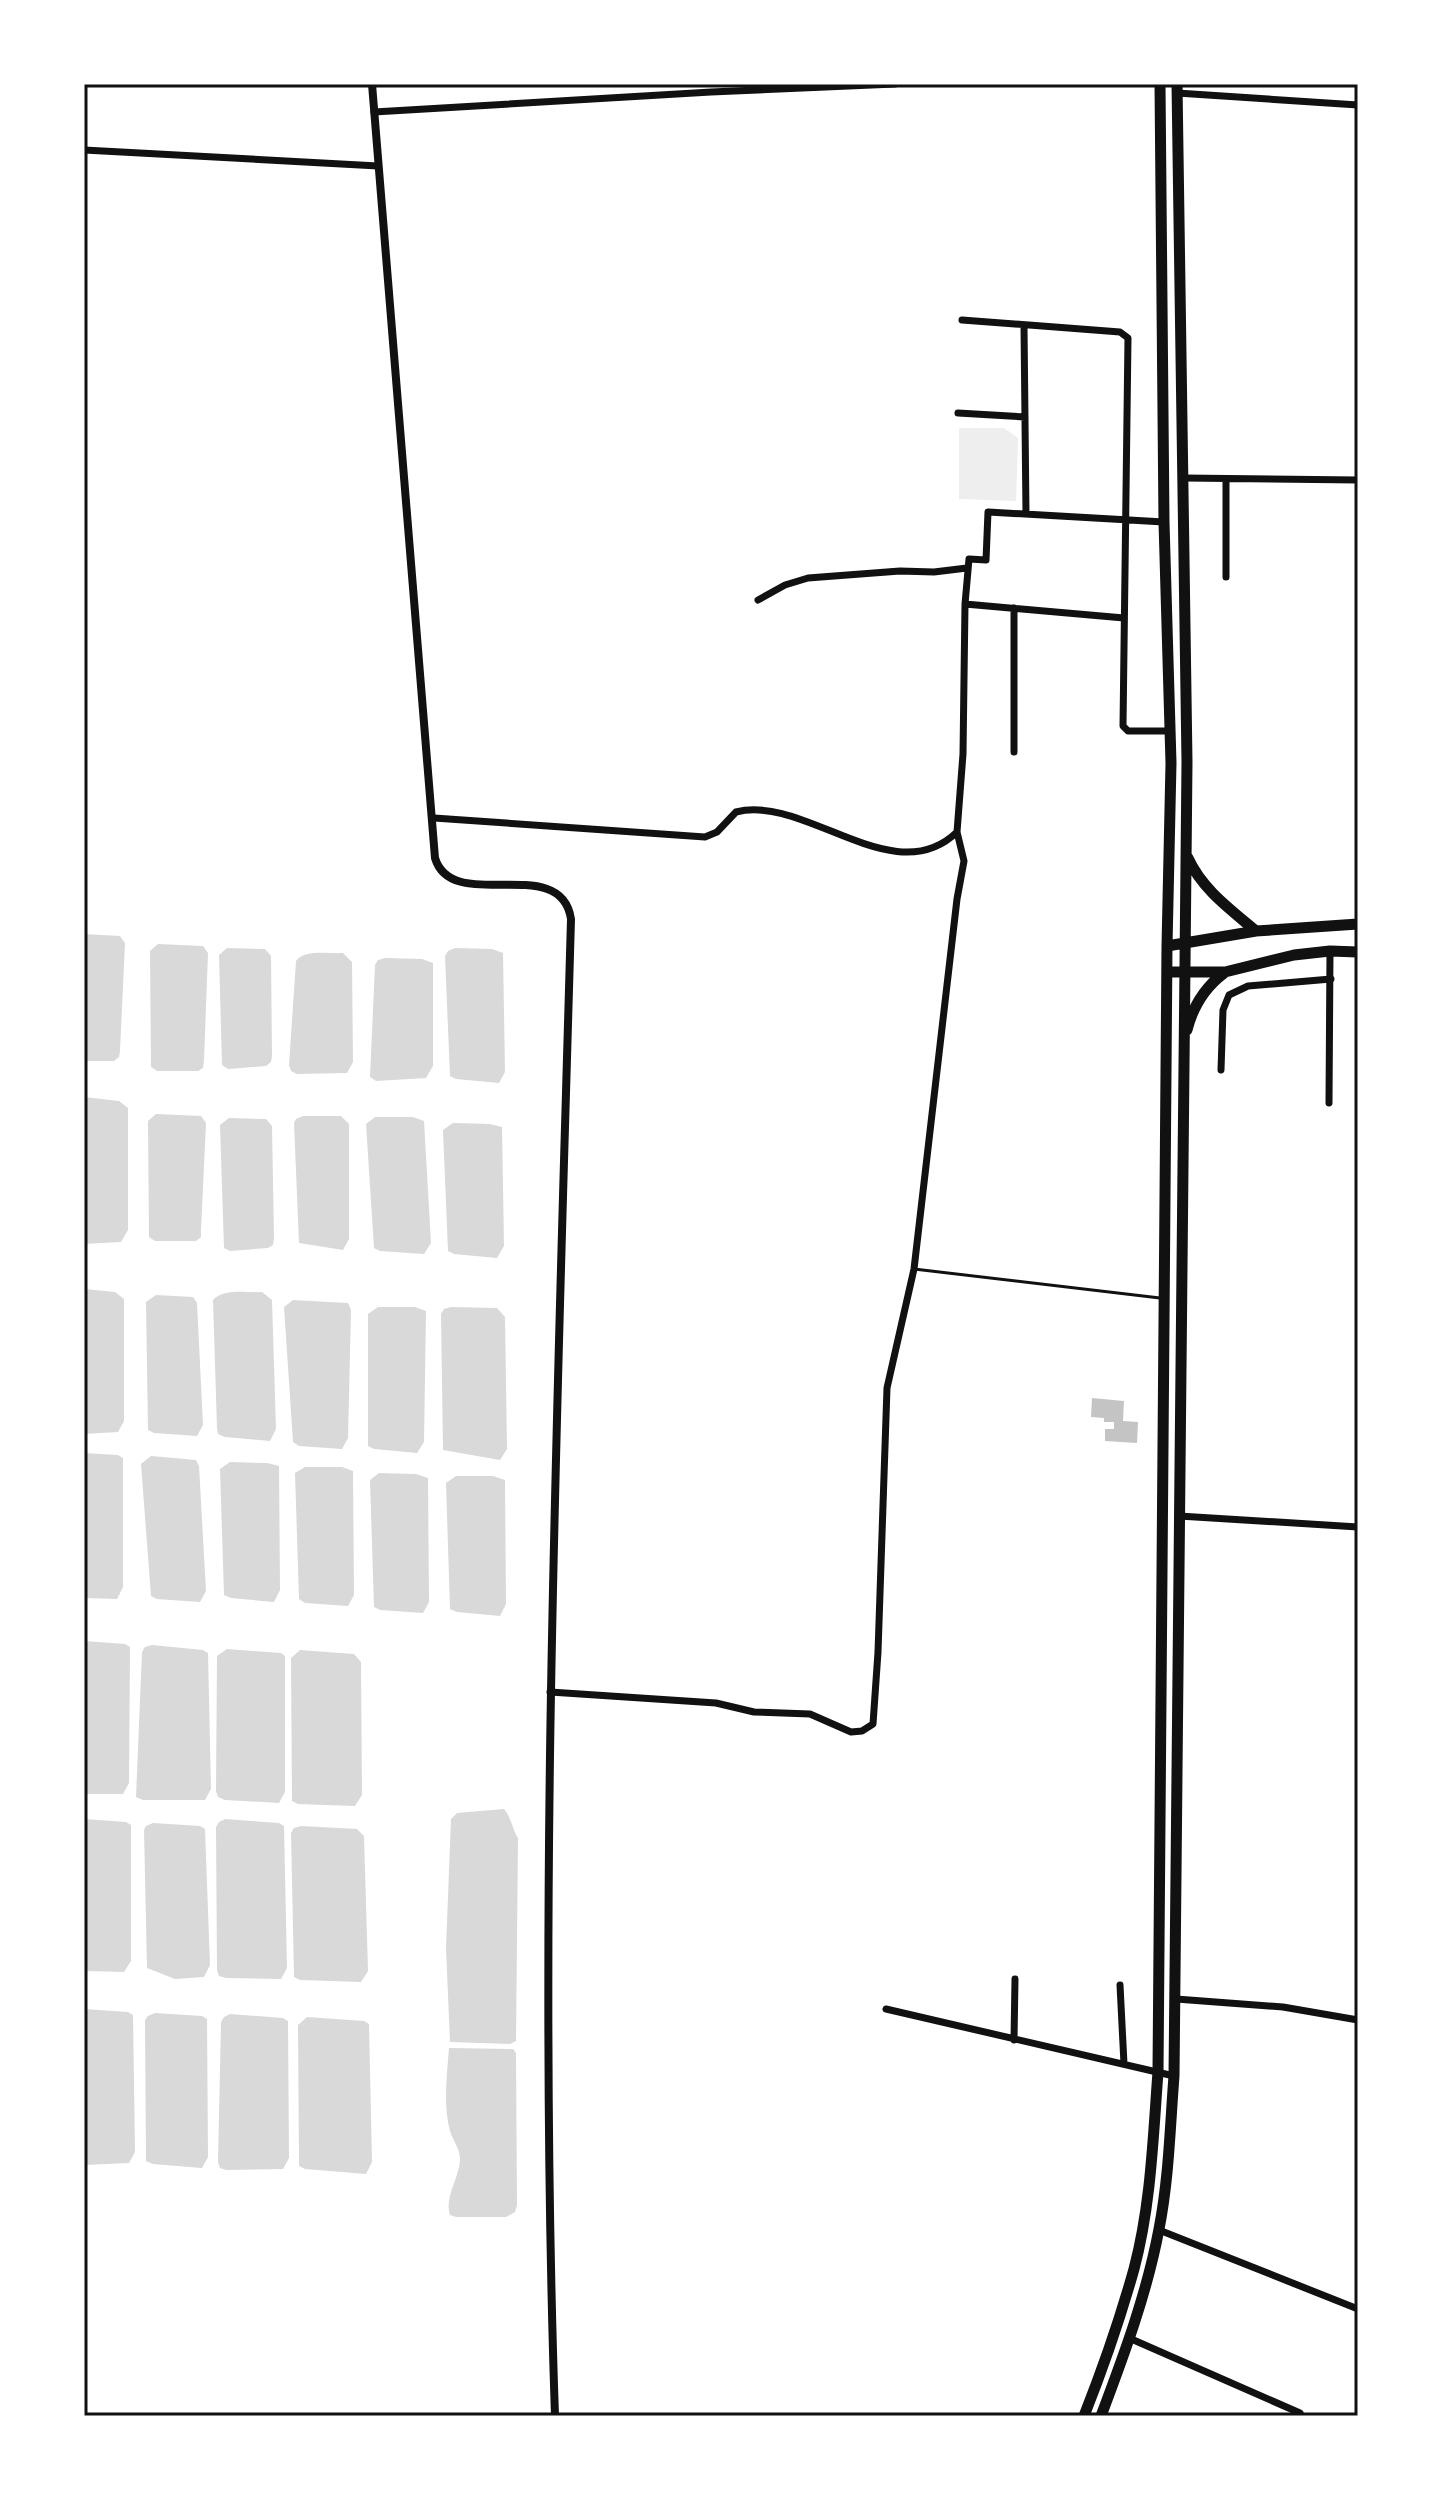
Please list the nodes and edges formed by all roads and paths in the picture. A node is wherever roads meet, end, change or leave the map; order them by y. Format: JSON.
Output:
{"nodes":[{"id":1,"x":372,"y":84,"type":"edge"},
{"id":2,"x":894,"y":84,"type":"edge"},
{"id":3,"x":1160,"y":84,"type":"edge"},
{"id":4,"x":1177,"y":89,"type":"edge"},
{"id":5,"x":1358,"y":105,"type":"edge"},
{"id":6,"x":374,"y":112,"type":"junction"},
{"id":7,"x":84,"y":150,"type":"edge"},
{"id":8,"x":378,"y":166,"type":"junction"},
{"id":9,"x":962,"y":320,"type":"dead end"},
{"id":10,"x":1024,"y":326,"type":"junction"},
{"id":11,"x":958,"y":413,"type":"dead end"},
{"id":12,"x":1025,"y":417,"type":"junction"},
{"id":13,"x":1184,"y":478,"type":"junction"},
{"id":14,"x":1226,"y":479,"type":"junction"},
{"id":15,"x":1358,"y":480,"type":"edge"},
{"id":16,"x":1026,"y":514,"type":"junction"},
{"id":17,"x":1124,"y":520,"type":"junction"},
{"id":18,"x":1164,"y":522,"type":"junction"},
{"id":19,"x":967,"y":568,"type":"junction"},
{"id":20,"x":1226,"y":577,"type":"dead end"},
{"id":21,"x":758,"y":600,"type":"dead end"},
{"id":22,"x":965,"y":604,"type":"junction"},
{"id":23,"x":1014,"y":608,"type":"junction"},
{"id":24,"x":1124,"y":618,"type":"junction"},
{"id":25,"x":1170,"y":731,"type":"junction"},
{"id":26,"x":1014,"y":752,"type":"dead end"},
{"id":27,"x":434,"y":818,"type":"junction"},
{"id":28,"x":957,"y":832,"type":"junction"},
{"id":29,"x":1186,"y":854,"type":"junction"},
{"id":30,"x":1358,"y":924,"type":"edge"},
{"id":31,"x":1256,"y":931,"type":"junction"},
{"id":32,"x":1184,"y":937,"type":"junction"},
{"id":33,"x":1167,"y":946,"type":"junction"},
{"id":34,"x":1330,"y":951,"type":"junction"},
{"id":35,"x":1358,"y":952,"type":"edge"},
{"id":36,"x":1225,"y":972,"type":"junction"},
{"id":37,"x":1184,"y":973,"type":"junction"},
{"id":38,"x":1167,"y":978,"type":"junction"},
{"id":39,"x":1331,"y":979,"type":"junction"},
{"id":40,"x":1183,"y":1047,"type":"junction"},
{"id":41,"x":1221,"y":1070,"type":"dead end"},
{"id":42,"x":1329,"y":1103,"type":"dead end"},
{"id":43,"x":914,"y":1269,"type":"junction"},
{"id":44,"x":1164,"y":1299,"type":"junction"},
{"id":45,"x":1179,"y":1516,"type":"junction"},
{"id":46,"x":1358,"y":1527,"type":"edge"},
{"id":47,"x":550,"y":1692,"type":"junction"},
{"id":48,"x":1015,"y":1979,"type":"dead end"},
{"id":49,"x":1120,"y":1985,"type":"dead end"},
{"id":50,"x":1176,"y":1999,"type":"junction"},
{"id":51,"x":886,"y":2009,"type":"dead end"},
{"id":52,"x":1358,"y":2020,"type":"edge"},
{"id":53,"x":1014,"y":2040,"type":"junction"},
{"id":54,"x":1124,"y":2064,"type":"junction"},
{"id":55,"x":1158,"y":2072,"type":"junction"},
{"id":56,"x":1174,"y":2076,"type":"junction"},
{"id":57,"x":1159,"y":2230,"type":"junction"},
{"id":58,"x":1358,"y":2309,"type":"edge"},
{"id":59,"x":1129,"y":2338,"type":"junction"},
{"id":60,"x":1300,"y":2413,"type":"dead end"},
{"id":61,"x":555,"y":2416,"type":"edge"},
{"id":62,"x":1084,"y":2416,"type":"edge"},
{"id":63,"x":1101,"y":2416,"type":"edge"}],
"edges":[{"from":1,"to":6,"type":"street"},
{"from":2,"to":6,"type":"street"},
{"from":3,"to":18,"type":"highway"},
{"from":4,"to":5,"type":"street"},
{"from":4,"to":13,"type":"highway"},
{"from":6,"to":8,"type":"street"},
{"from":7,"to":8,"type":"street"},
{"from":8,"to":27,"type":"street"},
{"from":9,"to":10,"type":"street"},
{"from":10,"to":12,"type":"street"},
{"from":10,"to":17,"type":"street"},
{"from":11,"to":12,"type":"street"},
{"from":12,"to":16,"type":"street"},
{"from":13,"to":14,"type":"street"},
{"from":13,"to":29,"type":"highway"},
{"from":14,"to":15,"type":"street"},
{"from":14,"to":20,"type":"street"},
{"from":16,"to":17,"type":"street"},
{"from":16,"to":19,"type":"street"},
{"from":17,"to":18,"type":"street"},
{"from":17,"to":24,"type":"street"},
{"from":18,"to":25,"type":"highway"},
{"from":19,"to":21,"type":"street"},
{"from":19,"to":22,"type":"street"},
{"from":22,"to":23,"type":"street"},
{"from":22,"to":28,"type":"street"},
{"from":23,"to":24,"type":"street"},
{"from":23,"to":26,"type":"street"},
{"from":24,"to":25,"type":"street"},
{"from":25,"to":33,"type":"highway"},
{"from":27,"to":28,"type":"street"},
{"from":27,"to":47,"type":"street"},
{"from":28,"to":43,"type":"street"},
{"from":29,"to":31,"type":"highway"},
{"from":29,"to":32,"type":"highway"},
{"from":30,"to":31,"type":"highway"},
{"from":31,"to":32,"type":"highway"},
{"from":32,"to":33,"type":"highway"},
{"from":32,"to":37,"type":"highway"},
{"from":33,"to":38,"type":"highway"},
{"from":34,"to":35,"type":"highway"},
{"from":34,"to":36,"type":"highway"},
{"from":34,"to":39,"type":"street"},
{"from":36,"to":37,"type":"highway"},
{"from":36,"to":40,"type":"highway"},
{"from":37,"to":38,"type":"highway"},
{"from":37,"to":40,"type":"highway"},
{"from":38,"to":44,"type":"highway"},
{"from":39,"to":41,"type":"street"},
{"from":39,"to":42,"type":"street"},
{"from":40,"to":45,"type":"highway"},
{"from":43,"to":44,"type":"lane"},
{"from":43,"to":47,"type":"street"},
{"from":44,"to":55,"type":"highway"},
{"from":45,"to":46,"type":"street"},
{"from":45,"to":50,"type":"highway"},
{"from":47,"to":61,"type":"street"},
{"from":48,"to":53,"type":"street"},
{"from":49,"to":54,"type":"street"},
{"from":50,"to":52,"type":"street"},
{"from":50,"to":56,"type":"highway"},
{"from":51,"to":53,"type":"street"},
{"from":53,"to":54,"type":"street"},
{"from":54,"to":55,"type":"street"},
{"from":55,"to":56,"type":"street"},
{"from":55,"to":62,"type":"highway"},
{"from":56,"to":57,"type":"highway"},
{"from":57,"to":58,"type":"street"},
{"from":57,"to":59,"type":"highway"},
{"from":59,"to":60,"type":"street"},
{"from":59,"to":63,"type":"highway"}]}
